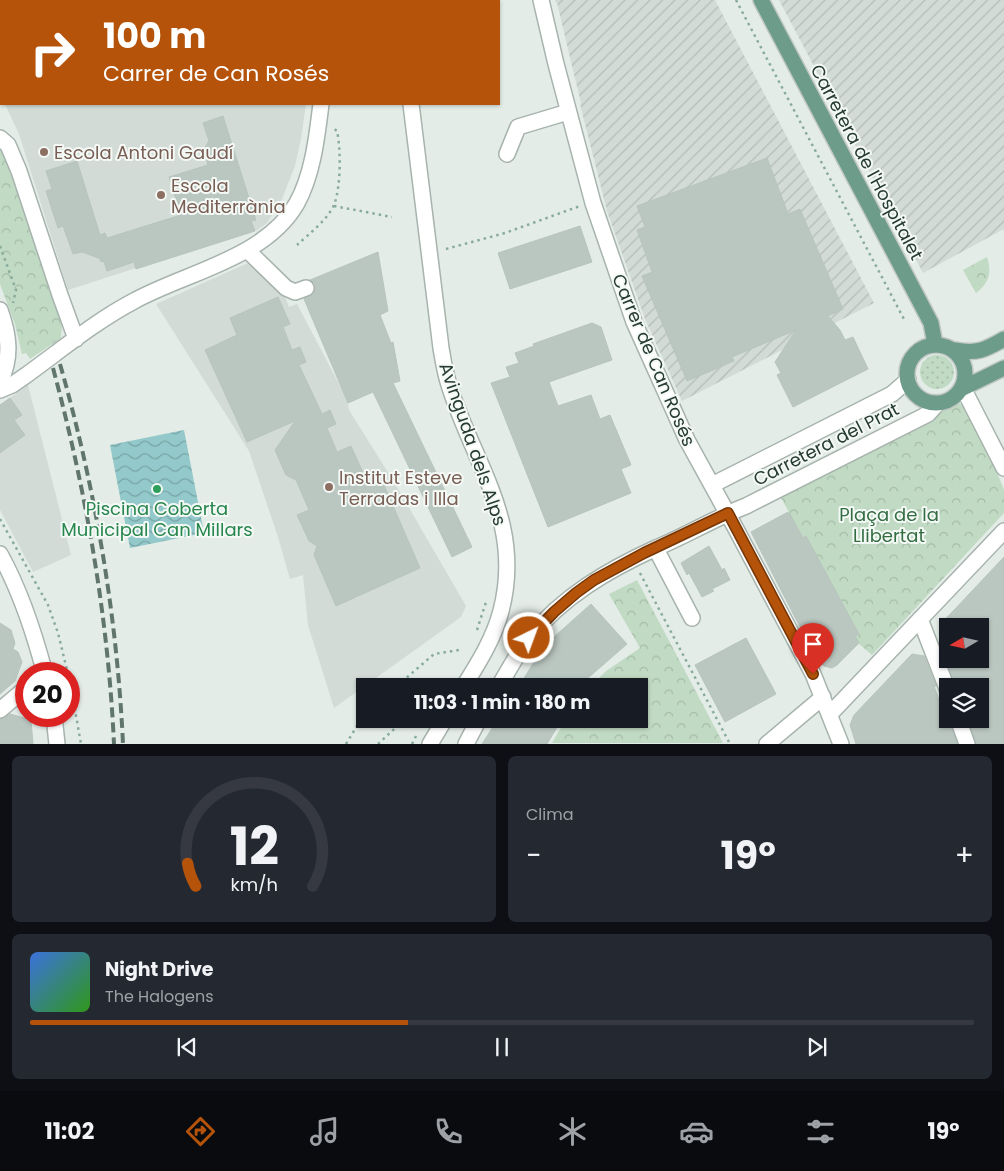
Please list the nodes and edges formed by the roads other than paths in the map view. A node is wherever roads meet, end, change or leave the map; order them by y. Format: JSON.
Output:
{"nodes":[{"id":1,"x":541,"y":0,"type":"edge"},
{"id":2,"x":761,"y":0,"type":"edge"},
{"id":3,"x":322,"y":105,"type":"edge"},
{"id":4,"x":411,"y":105,"type":"edge"},
{"id":5,"x":568,"y":112,"type":"junction"},
{"id":6,"x":4,"y":141,"type":"edge"},
{"id":7,"x":507,"y":154,"type":"dead end"},
{"id":8,"x":247,"y":250,"type":"junction"},
{"id":9,"x":306,"y":288,"type":"dead end"},
{"id":10,"x":0,"y":310,"type":"edge"},
{"id":11,"x":76,"y":339,"type":"junction"},
{"id":12,"x":1004,"y":339,"type":"edge"},
{"id":13,"x":935,"y":344,"type":"junction"},
{"id":14,"x":954,"y":350,"type":"junction"},
{"id":15,"x":1004,"y":368,"type":"edge"},
{"id":16,"x":908,"y":380,"type":"junction"},
{"id":17,"x":0,"y":382,"type":"edge"},
{"id":18,"x":963,"y":388,"type":"junction"},
{"id":19,"x":0,"y":390,"type":"edge"},
{"id":20,"x":938,"y":403,"type":"junction"},
{"id":21,"x":1004,"y":468,"type":"edge"},
{"id":22,"x":712,"y":486,"type":"junction"},
{"id":23,"x":728,"y":513,"type":"junction"},
{"id":24,"x":1004,"y":531,"type":"edge"},
{"id":25,"x":656,"y":549,"type":"junction"},
{"id":26,"x":0,"y":554,"type":"edge"},
{"id":27,"x":692,"y":618,"type":"dead end"},
{"id":28,"x":920,"y":619,"type":"junction"},
{"id":29,"x":42,"y":662,"type":"edge"},
{"id":30,"x":469,"y":678,"type":"edge"},
{"id":31,"x":504,"y":678,"type":"edge"},
{"id":32,"x":943,"y":678,"type":"edge"},
{"id":33,"x":15,"y":697,"type":"edge"},
{"id":34,"x":823,"y":697,"type":"junction"},
{"id":35,"x":0,"y":710,"type":"edge"},
{"id":36,"x":830,"y":714,"type":"junction"},
{"id":37,"x":55,"y":727,"type":"edge"},
{"id":38,"x":440,"y":728,"type":"edge"},
{"id":39,"x":475,"y":728,"type":"edge"},
{"id":40,"x":961,"y":728,"type":"edge"},
{"id":41,"x":57,"y":744,"type":"edge"},
{"id":42,"x":430,"y":744,"type":"edge"},
{"id":43,"x":466,"y":744,"type":"edge"},
{"id":44,"x":767,"y":744,"type":"edge"},
{"id":45,"x":841,"y":744,"type":"edge"},
{"id":46,"x":967,"y":744,"type":"edge"}],
"edges":[{"from":1,"to":5,"type":"street","name":"Carrer de Can Rosés"},
{"from":2,"to":13,"type":"main road","name":"Carretera de l'Hospitalet"},
{"from":3,"to":8,"type":"street"},
{"from":4,"to":30,"type":"street","name":"Avinguda dels Alps"},
{"from":5,"to":7,"type":"street"},
{"from":5,"to":22,"type":"street","name":"Carrer de Can Rosés"},
{"from":6,"to":11,"type":"street"},
{"from":8,"to":9,"type":"street"},
{"from":8,"to":11,"type":"street"},
{"from":10,"to":17,"type":"street"},
{"from":11,"to":19,"type":"street"},
{"from":12,"to":14,"type":"main road"},
{"from":13,"to":14,"type":"main road"},
{"from":13,"to":16,"type":"main road"},
{"from":14,"to":18,"type":"main road"},
{"from":15,"to":18,"type":"main road"},
{"from":16,"to":20,"type":"main road"},
{"from":16,"to":22,"type":"street","name":"Carretera del Prat"},
{"from":18,"to":20,"type":"main road"},
{"from":18,"to":21,"type":"street"},
{"from":20,"to":23,"type":"street","name":"Carretera del Prat"},
{"from":22,"to":23,"type":"street","name":"Carrer de Can Rosés"},
{"from":23,"to":25,"type":"street","name":"Carretera del Prat"},
{"from":23,"to":34,"type":"street","name":"Carrer de Can Rosés"},
{"from":24,"to":28,"type":"street"},
{"from":25,"to":27,"type":"street"},
{"from":25,"to":31,"type":"street","name":"Carretera del Prat"},
{"from":26,"to":29,"type":"street"},
{"from":28,"to":32,"type":"street"},
{"from":28,"to":36,"type":"street"},
{"from":33,"to":35,"type":"street"},
{"from":34,"to":36,"type":"street","name":"Carrer de Can Rosés"},
{"from":34,"to":44,"type":"street"},
{"from":36,"to":45,"type":"street","name":"Carrer de Can Rosés"},
{"from":37,"to":41,"type":"street"},
{"from":38,"to":42,"type":"street"},
{"from":39,"to":43,"type":"street"},
{"from":40,"to":46,"type":"street"}]}
